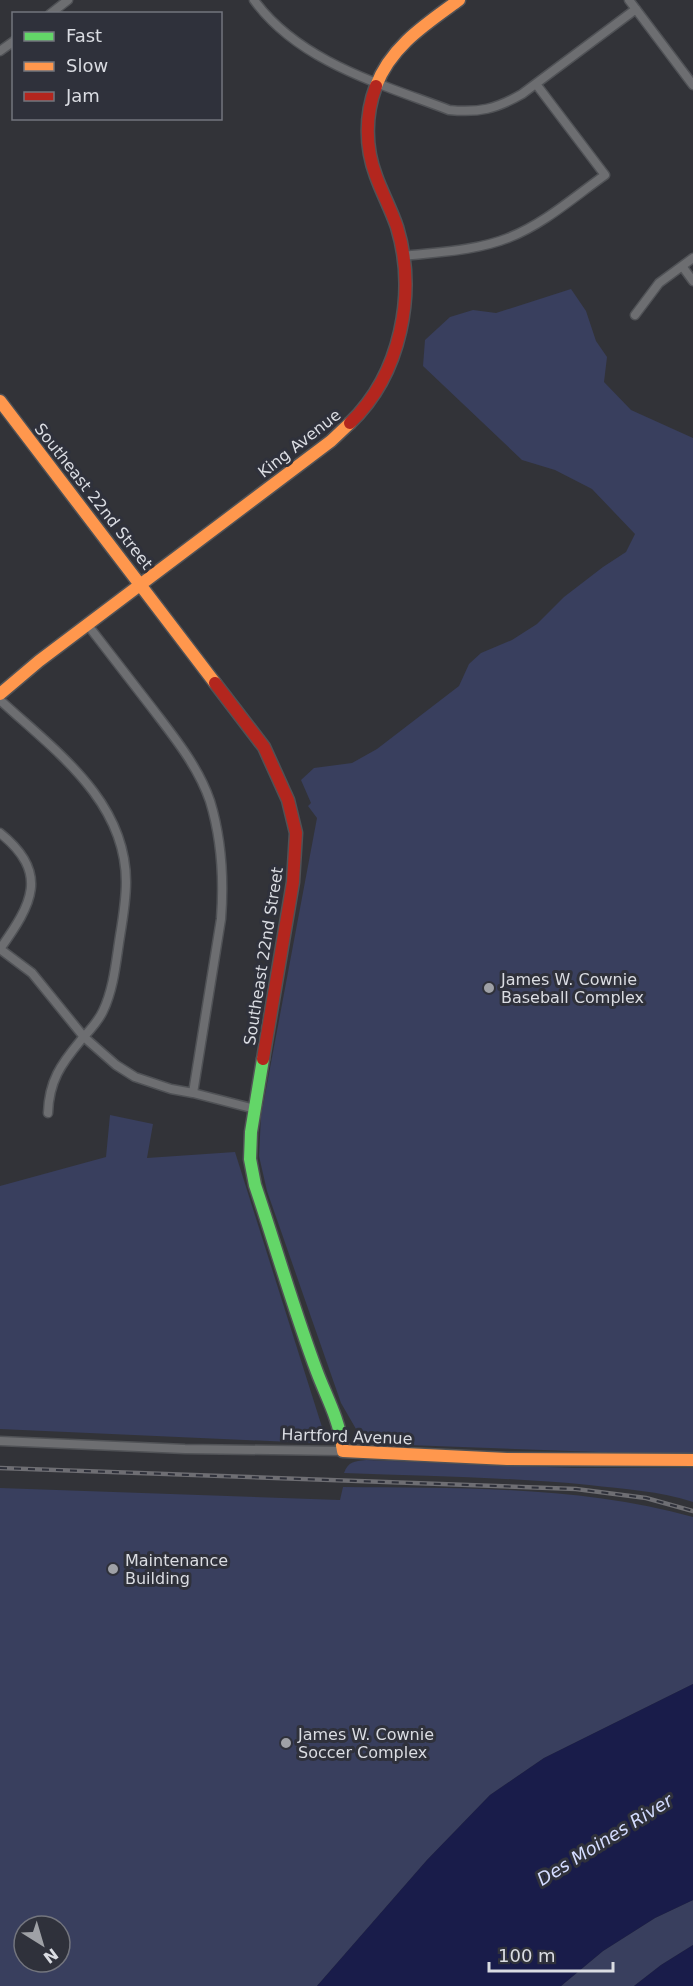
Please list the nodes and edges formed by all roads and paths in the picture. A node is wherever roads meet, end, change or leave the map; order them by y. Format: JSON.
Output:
{"nodes":[{"id":1,"x":68,"y":0,"type":"edge"},
{"id":2,"x":254,"y":0,"type":"edge"},
{"id":3,"x":459,"y":0,"type":"edge"},
{"id":4,"x":629,"y":0,"type":"edge"},
{"id":5,"x":636,"y":9,"type":"junction"},
{"id":6,"x":53,"y":12,"type":"edge"},
{"id":7,"x":377,"y":82,"type":"junction"},
{"id":8,"x":536,"y":84,"type":"junction"},
{"id":9,"x":693,"y":85,"type":"edge"},
{"id":10,"x":403,"y":256,"type":"junction"},
{"id":11,"x":693,"y":258,"type":"edge"},
{"id":12,"x":682,"y":266,"type":"junction"},
{"id":13,"x":693,"y":281,"type":"edge"},
{"id":14,"x":635,"y":315,"type":"dead end"},
{"id":15,"x":0,"y":401,"type":"edge"},
{"id":16,"x":141,"y":584,"type":"junction"},
{"id":17,"x":87,"y":624,"type":"junction"},
{"id":18,"x":0,"y":694,"type":"edge"},
{"id":19,"x":0,"y":700,"type":"edge"},
{"id":20,"x":0,"y":832,"type":"edge"},
{"id":21,"x":0,"y":949,"type":"edge"},
{"id":22,"x":84,"y":1037,"type":"junction"},
{"id":23,"x":193,"y":1093,"type":"junction"},
{"id":24,"x":255,"y":1109,"type":"junction"},
{"id":25,"x":48,"y":1113,"type":"dead end"},
{"id":26,"x":0,"y":1441,"type":"edge"},
{"id":27,"x":343,"y":1451,"type":"junction"},
{"id":28,"x":693,"y":1460,"type":"edge"}],
"edges":[{"from":1,"to":6,"type":"street"},
{"from":2,"to":7,"type":"street"},
{"from":3,"to":7,"type":"street","name":"King Avenue"},
{"from":4,"to":5,"type":"street"},
{"from":5,"to":8,"type":"street"},
{"from":5,"to":9,"type":"street"},
{"from":7,"to":8,"type":"street"},
{"from":7,"to":10,"type":"street","name":"King Avenue"},
{"from":8,"to":10,"type":"street"},
{"from":10,"to":16,"type":"street","name":"King Avenue"},
{"from":11,"to":12,"type":"street"},
{"from":12,"to":13,"type":"street"},
{"from":12,"to":14,"type":"street"},
{"from":15,"to":16,"type":"street","name":"Southeast 22nd Street"},
{"from":16,"to":17,"type":"street","name":"King Avenue"},
{"from":16,"to":24,"type":"street","name":"Southeast 22nd Street"},
{"from":17,"to":18,"type":"street","name":"King Avenue"},
{"from":17,"to":23,"type":"street"},
{"from":19,"to":22,"type":"street"},
{"from":20,"to":21,"type":"street"},
{"from":21,"to":22,"type":"street"},
{"from":22,"to":23,"type":"street"},
{"from":22,"to":25,"type":"street"},
{"from":23,"to":24,"type":"street"},
{"from":24,"to":27,"type":"street","name":"Southeast 22nd Street"},
{"from":26,"to":27,"type":"street","name":"Hartford Avenue"},
{"from":27,"to":28,"type":"street","name":"Hartford Avenue"}]}
